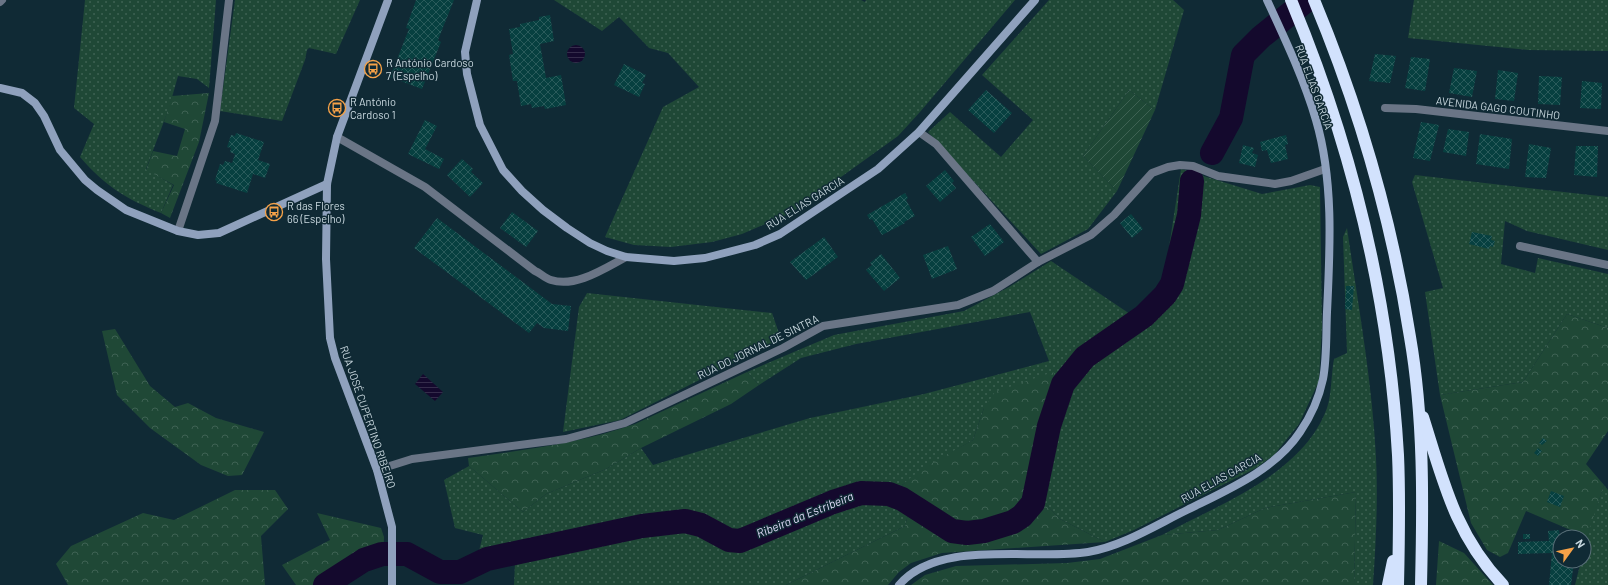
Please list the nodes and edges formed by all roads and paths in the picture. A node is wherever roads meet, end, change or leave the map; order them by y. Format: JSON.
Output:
{"nodes":[{"id":1,"x":2,"y":0,"type":"edge"},
{"id":2,"x":229,"y":0,"type":"edge"},
{"id":3,"x":388,"y":0,"type":"edge"},
{"id":4,"x":477,"y":0,"type":"edge"},
{"id":5,"x":1035,"y":0,"type":"edge"},
{"id":6,"x":1290,"y":0,"type":"edge"},
{"id":7,"x":1314,"y":0,"type":"edge"},
{"id":8,"x":1267,"y":1,"type":"edge"},
{"id":9,"x":0,"y":2,"type":"edge"},
{"id":10,"x":0,"y":88,"type":"edge"},
{"id":11,"x":1385,"y":108,"type":"dead end"},
{"id":12,"x":1608,"y":131,"type":"edge"},
{"id":13,"x":919,"y":132,"type":"junction"},
{"id":14,"x":337,"y":137,"type":"junction"},
{"id":15,"x":1325,"y":169,"type":"junction"},
{"id":16,"x":327,"y":184,"type":"junction"},
{"id":17,"x":178,"y":231,"type":"junction"},
{"id":18,"x":1520,"y":246,"type":"dead end"},
{"id":19,"x":626,"y":257,"type":"junction"},
{"id":20,"x":1038,"y":262,"type":"junction"},
{"id":21,"x":1608,"y":265,"type":"edge"},
{"id":22,"x":1418,"y":401,"type":"junction"},
{"id":23,"x":377,"y":470,"type":"junction"},
{"id":24,"x":1399,"y":535,"type":"junction"},
{"id":25,"x":392,"y":585,"type":"edge"},
{"id":26,"x":899,"y":585,"type":"edge"},
{"id":27,"x":1388,"y":585,"type":"edge"},
{"id":28,"x":1398,"y":585,"type":"edge"},
{"id":29,"x":1421,"y":585,"type":"edge"},
{"id":30,"x":1503,"y":585,"type":"edge"}],
"edges":[{"from":1,"to":9,"type":"street"},
{"from":2,"to":17,"type":"street"},
{"from":3,"to":14,"type":"street","name":"RUA JOSÉ CUPERTINO RIBEIRO"},
{"from":4,"to":19,"type":"street","name":"RUA ELIAS GARCIA"},
{"from":5,"to":13,"type":"street","name":"RUA ELIAS GARCIA"},
{"from":6,"to":24,"type":"highway"},
{"from":7,"to":22,"type":"highway"},
{"from":8,"to":15,"type":"street","name":"RUA ELIAS GARCIA"},
{"from":10,"to":17,"type":"street"},
{"from":11,"to":12,"type":"street","name":"AVENIDA GAGO COUTINHO"},
{"from":13,"to":19,"type":"street","name":"RUA ELIAS GARCIA"},
{"from":13,"to":20,"type":"street"},
{"from":14,"to":16,"type":"street","name":"RUA JOSÉ CUPERTINO RIBEIRO"},
{"from":14,"to":19,"type":"street"},
{"from":15,"to":20,"type":"street","name":"RUA DO JORNAL DE SINTRA"},
{"from":15,"to":26,"type":"street","name":"RUA ELIAS GARCIA"},
{"from":16,"to":17,"type":"street"},
{"from":16,"to":23,"type":"street","name":"RUA JOSÉ CUPERTINO RIBEIRO"},
{"from":18,"to":21,"type":"street"},
{"from":20,"to":23,"type":"street","name":"RUA DO JORNAL DE SINTRA"},
{"from":22,"to":29,"type":"highway"},
{"from":22,"to":30,"type":"highway"},
{"from":23,"to":25,"type":"street","name":"RUA JOSÉ CUPERTINO RIBEIRO"},
{"from":24,"to":27,"type":"highway"},
{"from":24,"to":28,"type":"highway"}]}
